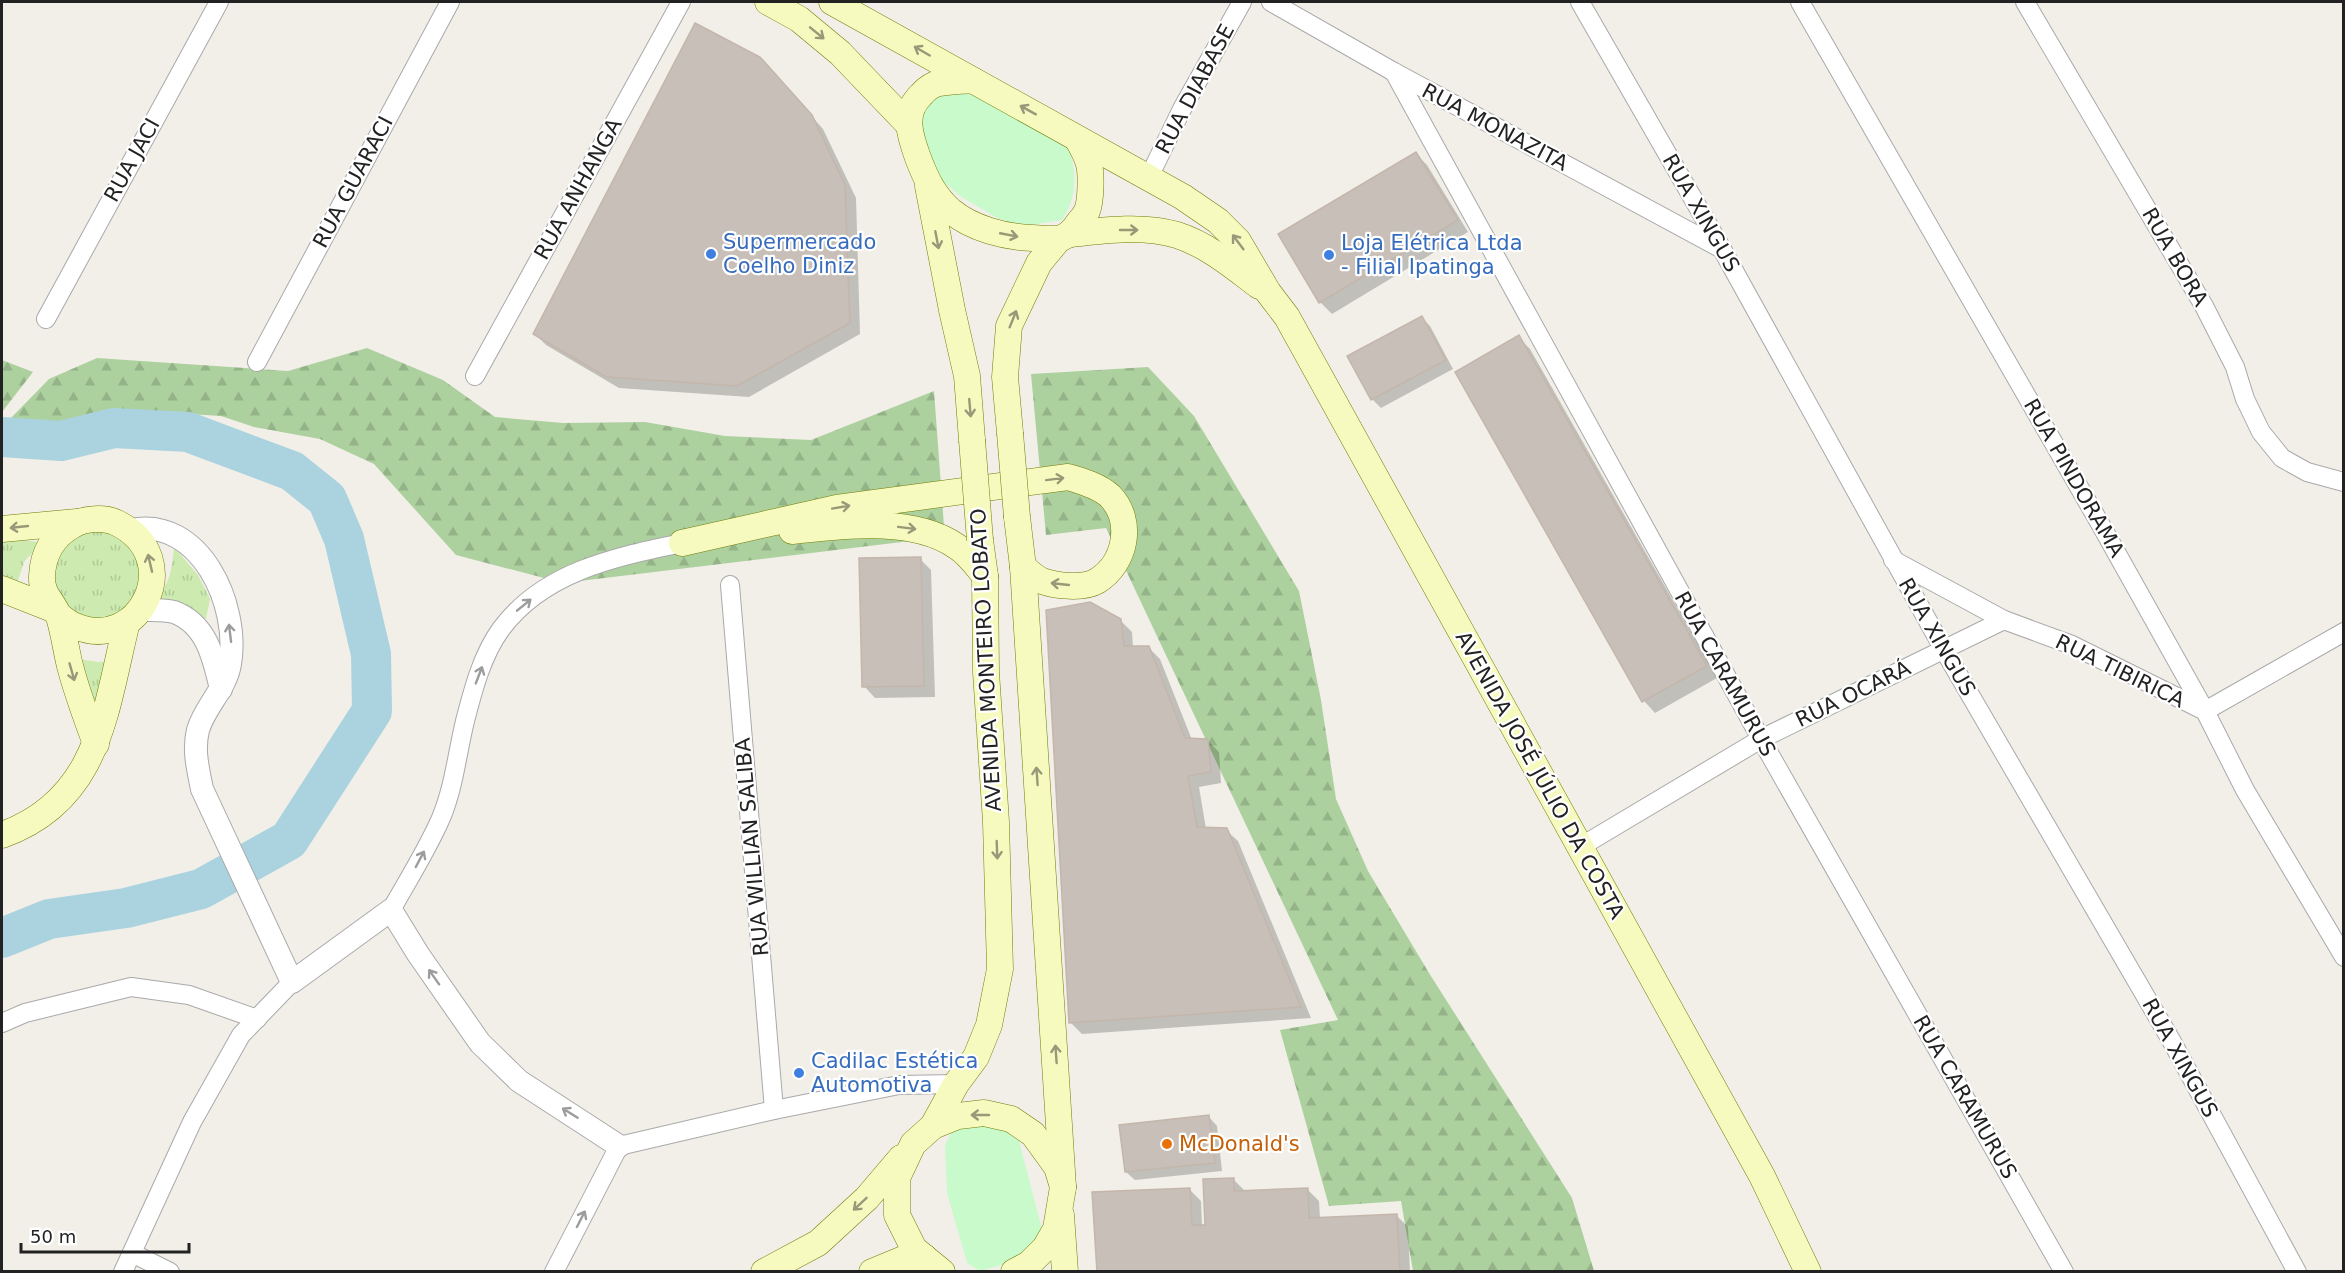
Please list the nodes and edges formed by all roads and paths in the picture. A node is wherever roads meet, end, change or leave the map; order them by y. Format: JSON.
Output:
{"nodes":[{"id":1,"x":219,"y":2,"type":"edge"},
{"id":2,"x":450,"y":2,"type":"edge"},
{"id":3,"x":681,"y":2,"type":"edge"},
{"id":4,"x":768,"y":2,"type":"edge"},
{"id":5,"x":832,"y":2,"type":"edge"},
{"id":6,"x":1242,"y":2,"type":"edge"},
{"id":7,"x":1271,"y":2,"type":"edge"},
{"id":8,"x":1580,"y":2,"type":"edge"},
{"id":9,"x":1800,"y":2,"type":"edge"},
{"id":10,"x":2025,"y":2,"type":"edge"},
{"id":11,"x":1394,"y":72,"type":"junction"},
{"id":12,"x":972,"y":80,"type":"junction"},
{"id":13,"x":908,"y":124,"type":"junction"},
{"id":14,"x":1078,"y":140,"type":"junction"},
{"id":15,"x":1149,"y":177,"type":"junction"},
{"id":16,"x":927,"y":182,"type":"junction"},
{"id":17,"x":1065,"y":237,"type":"junction"},
{"id":18,"x":1722,"y":249,"type":"junction"},
{"id":19,"x":1268,"y":292,"type":"junction"},
{"id":20,"x":46,"y":319,"type":"dead end"},
{"id":21,"x":257,"y":362,"type":"dead end"},
{"id":22,"x":476,"y":376,"type":"dead end"},
{"id":23,"x":2343,"y":482,"type":"edge"},
{"id":24,"x":78,"y":522,"type":"junction"},
{"id":25,"x":2,"y":529,"type":"edge"},
{"id":26,"x":130,"y":530,"type":"junction"},
{"id":27,"x":682,"y":543,"type":"junction"},
{"id":28,"x":1893,"y":560,"type":"junction"},
{"id":29,"x":1023,"y":567,"type":"junction"},
{"id":30,"x":985,"y":576,"type":"junction"},
{"id":31,"x":730,"y":585,"type":"dead end"},
{"id":32,"x":2,"y":589,"type":"edge"},
{"id":33,"x":56,"y":613,"type":"junction"},
{"id":34,"x":134,"y":616,"type":"junction"},
{"id":35,"x":2004,"y":620,"type":"junction"},
{"id":36,"x":2343,"y":632,"type":"edge"},
{"id":37,"x":1944,"y":650,"type":"junction"},
{"id":38,"x":221,"y":689,"type":"junction"},
{"id":39,"x":2205,"y":711,"type":"junction"},
{"id":40,"x":1761,"y":739,"type":"junction"},
{"id":41,"x":96,"y":744,"type":"junction"},
{"id":42,"x":2,"y":835,"type":"edge"},
{"id":43,"x":1580,"y":847,"type":"junction"},
{"id":44,"x":391,"y":910,"type":"junction"},
{"id":45,"x":2343,"y":957,"type":"edge"},
{"id":46,"x":292,"y":982,"type":"junction"},
{"id":47,"x":257,"y":1019,"type":"junction"},
{"id":48,"x":2,"y":1023,"type":"edge"},
{"id":49,"x":956,"y":1084,"type":"junction"},
{"id":50,"x":774,"y":1110,"type":"junction"},
{"id":51,"x":933,"y":1126,"type":"junction"},
{"id":52,"x":913,"y":1144,"type":"junction"},
{"id":53,"x":619,"y":1146,"type":"junction"},
{"id":54,"x":1061,"y":1197,"type":"junction"},
{"id":55,"x":132,"y":1253,"type":"junction"},
{"id":56,"x":933,"y":1264,"type":"edge"},
{"id":57,"x":1807,"y":1269,"type":"edge"},
{"id":58,"x":123,"y":1272,"type":"edge"},
{"id":59,"x":170,"y":1272,"type":"edge"},
{"id":60,"x":554,"y":1272,"type":"edge"},
{"id":61,"x":764,"y":1272,"type":"edge"},
{"id":62,"x":872,"y":1272,"type":"edge"},
{"id":63,"x":1014,"y":1272,"type":"edge"},
{"id":64,"x":1065,"y":1272,"type":"edge"},
{"id":65,"x":2064,"y":1272,"type":"edge"},
{"id":66,"x":2297,"y":1272,"type":"edge"}],
"edges":[{"from":1,"to":20,"type":"street","name":"RUA JACI"},
{"from":2,"to":21,"type":"street","name":"RUA GUARACI"},
{"from":3,"to":22,"type":"street","name":"RUA ANHANGA"},
{"from":4,"to":13,"type":"main road","one_way":true},
{"from":12,"to":5,"type":"main road","name":"AVENIDA JOSÉ JÚLIO DA COSTA","one_way":true},
{"from":6,"to":15,"type":"street","name":"RUA DIABASE"},
{"from":7,"to":11,"type":"street","name":"RUA MONAZITA"},
{"from":8,"to":18,"type":"street","name":"RUA XINGUS"},
{"from":9,"to":39,"type":"street","name":"RUA PINDORAMA"},
{"from":10,"to":23,"type":"street","name":"RUA BORA"},
{"from":11,"to":18,"type":"street","name":"RUA MONAZITA"},
{"from":11,"to":40,"type":"street","name":"RUA CARAMURUS"},
{"from":12,"to":13,"type":"main road"},
{"from":14,"to":12,"type":"main road","name":"AVENIDA JOSÉ JÚLIO DA COSTA","one_way":true},
{"from":13,"to":16,"type":"main road"},
{"from":14,"to":15,"type":"main road","name":"AVENIDA JOSÉ JÚLIO DA COSTA"},
{"from":14,"to":17,"type":"main road"},
{"from":19,"to":15,"type":"main road","name":"AVENIDA JOSÉ JÚLIO DA COSTA","one_way":true},
{"from":16,"to":17,"type":"main road","one_way":true},
{"from":16,"to":30,"type":"main road","name":"AVENIDA MONTEIRO LOBATO","one_way":true,"bridge":true},
{"from":17,"to":19,"type":"main road","name":"AVENIDA JOSÉ JÚLIO DA COSTA","one_way":true},
{"from":29,"to":17,"type":"main road","name":"AVENIDA MONTEIRO LOBATO","one_way":true,"bridge":true},
{"from":18,"to":28,"type":"street","name":"RUA XINGUS"},
{"from":19,"to":43,"type":"main road","name":"AVENIDA JOSÉ JÚLIO DA COSTA"},
{"from":24,"to":25,"type":"main road","one_way":true},
{"from":24,"to":26,"type":"main road"},
{"from":24,"to":33,"type":"main road"},
{"from":34,"to":26,"type":"main road","one_way":true},
{"from":38,"to":26,"type":"street","one_way":true},
{"from":27,"to":29,"type":"main road","one_way":true},
{"from":27,"to":30,"type":"main road","one_way":true},
{"from":44,"to":27,"type":"street","one_way":true},
{"from":28,"to":35,"type":"street","name":"RUA TIBIRICA"},
{"from":28,"to":37,"type":"street","name":"RUA XINGUS"},
{"from":54,"to":29,"type":"main road","name":"AVENIDA MONTEIRO LOBATO","one_way":true},
{"from":30,"to":49,"type":"main road","name":"AVENIDA MONTEIRO LOBATO","one_way":true},
{"from":31,"to":50,"type":"street","name":"RUA WILLIAN SALIBA"},
{"from":32,"to":33,"type":"main road"},
{"from":33,"to":34,"type":"main road"},
{"from":33,"to":41,"type":"main road","one_way":true},
{"from":34,"to":38,"type":"street"},
{"from":34,"to":41,"type":"main road"},
{"from":35,"to":37,"type":"street","name":"RUA OCARÁ"},
{"from":35,"to":39,"type":"street","name":"RUA TIBIRICA"},
{"from":36,"to":39,"type":"street","name":"RUA TIBIRICA"},
{"from":37,"to":40,"type":"street","name":"RUA OCARÁ"},
{"from":37,"to":66,"type":"street","name":"RUA XINGUS"},
{"from":38,"to":46,"type":"street"},
{"from":39,"to":45,"type":"street","name":"RUA PINDORAMA"},
{"from":40,"to":43,"type":"street","name":"RUA OCARÁ"},
{"from":40,"to":65,"type":"street","name":"RUA CARAMURUS"},
{"from":41,"to":42,"type":"main road"},
{"from":43,"to":57,"type":"main road","name":"AVENIDA JOSÉ JÚLIO DA COSTA"},
{"from":44,"to":46,"type":"street"},
{"from":53,"to":44,"type":"street","one_way":true},
{"from":46,"to":47,"type":"street"},
{"from":47,"to":48,"type":"street"},
{"from":47,"to":55,"type":"street"},
{"from":49,"to":50,"type":"street"},
{"from":49,"to":51,"type":"main road","name":"AVENIDA MONTEIRO LOBATO"},
{"from":50,"to":53,"type":"street"},
{"from":51,"to":52,"type":"main road"},
{"from":54,"to":51,"type":"main road","one_way":true},
{"from":52,"to":56,"type":"main road"},
{"from":52,"to":61,"type":"main road","one_way":true},
{"from":60,"to":53,"type":"street","one_way":true},
{"from":54,"to":63,"type":"main road"},
{"from":54,"to":64,"type":"main road","name":"AVENIDA MONTEIRO LOBATO"},
{"from":55,"to":58,"type":"street"},
{"from":55,"to":59,"type":"street"},
{"from":56,"to":62,"type":"main road"}]}
